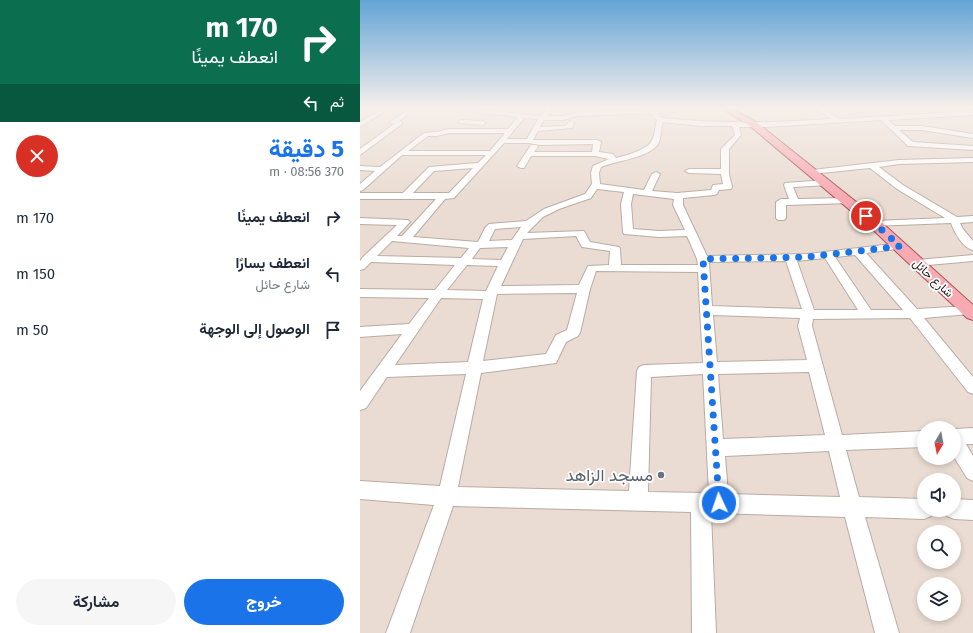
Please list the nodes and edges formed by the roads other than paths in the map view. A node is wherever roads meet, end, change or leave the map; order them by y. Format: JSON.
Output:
{"nodes":[{"id":1,"x":381,"y":138,"type":"edge"},
{"id":2,"x":421,"y":138,"type":"edge"},
{"id":3,"x":505,"y":138,"type":"edge"},
{"id":4,"x":531,"y":138,"type":"edge"},
{"id":5,"x":655,"y":138,"type":"edge"},
{"id":6,"x":736,"y":138,"type":"edge"},
{"id":7,"x":770,"y":138,"type":"edge"},
{"id":8,"x":904,"y":138,"type":"edge"},
{"id":9,"x":502,"y":141,"type":"junction"},
{"id":10,"x":529,"y":141,"type":"junction"},
{"id":11,"x":537,"y":142,"type":"junction"},
{"id":12,"x":973,"y":148,"type":"edge"},
{"id":13,"x":360,"y":153,"type":"edge"},
{"id":14,"x":400,"y":153,"type":"junction"},
{"id":15,"x":492,"y":153,"type":"junction"},
{"id":16,"x":529,"y":154,"type":"junction"},
{"id":17,"x":595,"y":154,"type":"junction"},
{"id":18,"x":614,"y":160,"type":"junction"},
{"id":19,"x":973,"y":160,"type":"edge"},
{"id":20,"x":480,"y":165,"type":"junction"},
{"id":21,"x":872,"y":165,"type":"junction"},
{"id":22,"x":521,"y":166,"type":"dead end"},
{"id":23,"x":360,"y":168,"type":"edge"},
{"id":24,"x":382,"y":169,"type":"junction"},
{"id":25,"x":689,"y":171,"type":"dead end"},
{"id":26,"x":725,"y":172,"type":"junction"},
{"id":27,"x":812,"y":172,"type":"junction"},
{"id":28,"x":656,"y":174,"type":"dead end"},
{"id":29,"x":826,"y":183,"type":"junction"},
{"id":30,"x":594,"y":186,"type":"junction"},
{"id":31,"x":360,"y":188,"type":"edge"},
{"id":32,"x":629,"y":190,"type":"junction"},
{"id":33,"x":647,"y":193,"type":"junction"},
{"id":34,"x":360,"y":196,"type":"edge"},
{"id":35,"x":406,"y":196,"type":"junction"},
{"id":36,"x":443,"y":196,"type":"junction"},
{"id":37,"x":679,"y":196,"type":"junction"},
{"id":38,"x":847,"y":201,"type":"junction"},
{"id":39,"x":795,"y":202,"type":"junction"},
{"id":40,"x":781,"y":218,"type":"dead end"},
{"id":41,"x":954,"y":219,"type":"junction"},
{"id":42,"x":973,"y":219,"type":"edge"},
{"id":43,"x":360,"y":222,"type":"edge"},
{"id":44,"x":528,"y":224,"type":"junction"},
{"id":45,"x":875,"y":224,"type":"junction"},
{"id":46,"x":692,"y":233,"type":"junction"},
{"id":47,"x":389,"y":238,"type":"junction"},
{"id":48,"x":405,"y":239,"type":"junction"},
{"id":49,"x":518,"y":240,"type":"junction"},
{"id":50,"x":480,"y":244,"type":"junction"},
{"id":51,"x":900,"y":246,"type":"junction"},
{"id":52,"x":973,"y":247,"type":"edge"},
{"id":53,"x":858,"y":251,"type":"junction"},
{"id":54,"x":828,"y":254,"type":"junction"},
{"id":55,"x":790,"y":257,"type":"junction"},
{"id":56,"x":973,"y":258,"type":"edge"},
{"id":57,"x":464,"y":262,"type":"junction"},
{"id":58,"x":364,"y":263,"type":"edge"},
{"id":59,"x":506,"y":263,"type":"junction"},
{"id":60,"x":917,"y":263,"type":"junction"},
{"id":61,"x":703,"y":264,"type":"junction"},
{"id":62,"x":615,"y":269,"type":"junction"},
{"id":63,"x":584,"y":290,"type":"junction"},
{"id":64,"x":360,"y":293,"type":"edge"},
{"id":65,"x":491,"y":293,"type":"junction"},
{"id":66,"x":438,"y":294,"type":"junction"},
{"id":67,"x":706,"y":310,"type":"junction"},
{"id":68,"x":971,"y":312,"type":"edge"},
{"id":69,"x":807,"y":314,"type":"junction"},
{"id":70,"x":867,"y":314,"type":"junction"},
{"id":71,"x":914,"y":314,"type":"junction"},
{"id":72,"x":413,"y":329,"type":"junction"},
{"id":73,"x":360,"y":332,"type":"edge"},
{"id":74,"x":815,"y":366,"type":"junction"},
{"id":75,"x":475,"y":368,"type":"junction"},
{"id":76,"x":710,"y":368,"type":"junction"},
{"id":77,"x":383,"y":371,"type":"junction"},
{"id":78,"x":973,"y":388,"type":"edge"},
{"id":79,"x":362,"y":397,"type":"edge"},
{"id":80,"x":973,"y":436,"type":"edge"},
{"id":81,"x":961,"y":437,"type":"edge"},
{"id":82,"x":917,"y":438,"type":"edge"},
{"id":83,"x":835,"y":443,"type":"junction"},
{"id":84,"x":715,"y":448,"type":"junction"},
{"id":85,"x":961,"y":452,"type":"edge"},
{"id":86,"x":973,"y":472,"type":"edge"},
{"id":87,"x":360,"y":490,"type":"edge"},
{"id":88,"x":447,"y":496,"type":"junction"},
{"id":89,"x":638,"y":501,"type":"junction"},
{"id":90,"x":710,"y":503,"type":"junction"},
{"id":91,"x":852,"y":507,"type":"junction"},
{"id":92,"x":917,"y":508,"type":"edge"},
{"id":93,"x":961,"y":509,"type":"edge"},
{"id":94,"x":973,"y":510,"type":"edge"},
{"id":95,"x":398,"y":633,"type":"edge"},
{"id":96,"x":704,"y":633,"type":"edge"},
{"id":97,"x":887,"y":633,"type":"edge"}],
"edges":[{"from":1,"to":13,"type":"street"},
{"from":2,"to":14,"type":"street"},
{"from":3,"to":9,"type":"street"},
{"from":4,"to":10,"type":"street"},
{"from":5,"to":18,"type":"street"},
{"from":6,"to":26,"type":"street"},
{"from":7,"to":27,"type":"main road","name":"شارع حائل"},
{"from":8,"to":12,"type":"street"},
{"from":9,"to":10,"type":"street"},
{"from":9,"to":15,"type":"street"},
{"from":10,"to":11,"type":"street"},
{"from":11,"to":16,"type":"street"},
{"from":11,"to":17,"type":"street"},
{"from":14,"to":15,"type":"street"},
{"from":14,"to":24,"type":"street"},
{"from":15,"to":20,"type":"street"},
{"from":16,"to":17,"type":"street"},
{"from":16,"to":22,"type":"street"},
{"from":17,"to":18,"type":"street"},
{"from":18,"to":30,"type":"street"},
{"from":19,"to":21,"type":"street"},
{"from":20,"to":35,"type":"street"},
{"from":20,"to":36,"type":"street"},
{"from":21,"to":27,"type":"street"},
{"from":21,"to":41,"type":"street"},
{"from":23,"to":24,"type":"street"},
{"from":24,"to":31,"type":"street"},
{"from":25,"to":26,"type":"street"},
{"from":26,"to":37,"type":"street"},
{"from":27,"to":29,"type":"main road","name":"شارع حائل"},
{"from":28,"to":33,"type":"street"},
{"from":29,"to":38,"type":"main road","name":"شارع حائل"},
{"from":29,"to":39,"type":"street"},
{"from":30,"to":32,"type":"street"},
{"from":30,"to":44,"type":"street"},
{"from":32,"to":33,"type":"street"},
{"from":32,"to":46,"type":"street"},
{"from":33,"to":37,"type":"street"},
{"from":34,"to":35,"type":"street"},
{"from":35,"to":36,"type":"street"},
{"from":36,"to":48,"type":"street"},
{"from":37,"to":46,"type":"street"},
{"from":38,"to":39,"type":"street"},
{"from":38,"to":45,"type":"main road","name":"شارع حائل"},
{"from":39,"to":40,"type":"street"},
{"from":41,"to":42,"type":"street"},
{"from":41,"to":45,"type":"street"},
{"from":41,"to":52,"type":"street"},
{"from":43,"to":47,"type":"street"},
{"from":44,"to":49,"type":"street"},
{"from":44,"to":50,"type":"street"},
{"from":45,"to":51,"type":"main road","name":"شارع حائل"},
{"from":46,"to":61,"type":"street"},
{"from":47,"to":48,"type":"street"},
{"from":47,"to":58,"type":"street"},
{"from":48,"to":50,"type":"street"},
{"from":49,"to":50,"type":"street"},
{"from":49,"to":59,"type":"street"},
{"from":49,"to":62,"type":"street"},
{"from":50,"to":57,"type":"street"},
{"from":51,"to":53,"type":"street"},
{"from":51,"to":60,"type":"main road","name":"شارع حائل"},
{"from":53,"to":54,"type":"street"},
{"from":53,"to":71,"type":"street"},
{"from":54,"to":55,"type":"street"},
{"from":54,"to":70,"type":"street"},
{"from":55,"to":61,"type":"street"},
{"from":55,"to":69,"type":"street"},
{"from":56,"to":60,"type":"street"},
{"from":57,"to":58,"type":"street"},
{"from":57,"to":59,"type":"street"},
{"from":57,"to":66,"type":"street"},
{"from":59,"to":65,"type":"street"},
{"from":60,"to":68,"type":"main road","name":"شارع حائل"},
{"from":61,"to":62,"type":"street"},
{"from":61,"to":67,"type":"street"},
{"from":62,"to":63,"type":"street"},
{"from":63,"to":65,"type":"street"},
{"from":63,"to":75,"type":"street"},
{"from":64,"to":66,"type":"street"},
{"from":65,"to":66,"type":"street"},
{"from":65,"to":75,"type":"street"},
{"from":66,"to":72,"type":"street"},
{"from":67,"to":69,"type":"street"},
{"from":67,"to":76,"type":"street"},
{"from":68,"to":71,"type":"street"},
{"from":69,"to":70,"type":"street"},
{"from":69,"to":74,"type":"street"},
{"from":70,"to":71,"type":"street"},
{"from":71,"to":78,"type":"street"},
{"from":72,"to":73,"type":"street"},
{"from":72,"to":77,"type":"street"},
{"from":74,"to":76,"type":"street"},
{"from":74,"to":83,"type":"street"},
{"from":75,"to":77,"type":"street"},
{"from":75,"to":88,"type":"street"},
{"from":76,"to":84,"type":"street"},
{"from":76,"to":89,"type":"street"},
{"from":77,"to":79,"type":"street"},
{"from":80,"to":81,"type":"street"},
{"from":82,"to":83,"type":"street"},
{"from":83,"to":84,"type":"street"},
{"from":83,"to":91,"type":"street"},
{"from":84,"to":90,"type":"street"},
{"from":85,"to":86,"type":"street"},
{"from":87,"to":88,"type":"street"},
{"from":88,"to":89,"type":"street"},
{"from":88,"to":95,"type":"street"},
{"from":89,"to":90,"type":"street"},
{"from":90,"to":91,"type":"street"},
{"from":90,"to":96,"type":"street"},
{"from":91,"to":92,"type":"street"},
{"from":91,"to":97,"type":"street"},
{"from":93,"to":94,"type":"street"}]}
